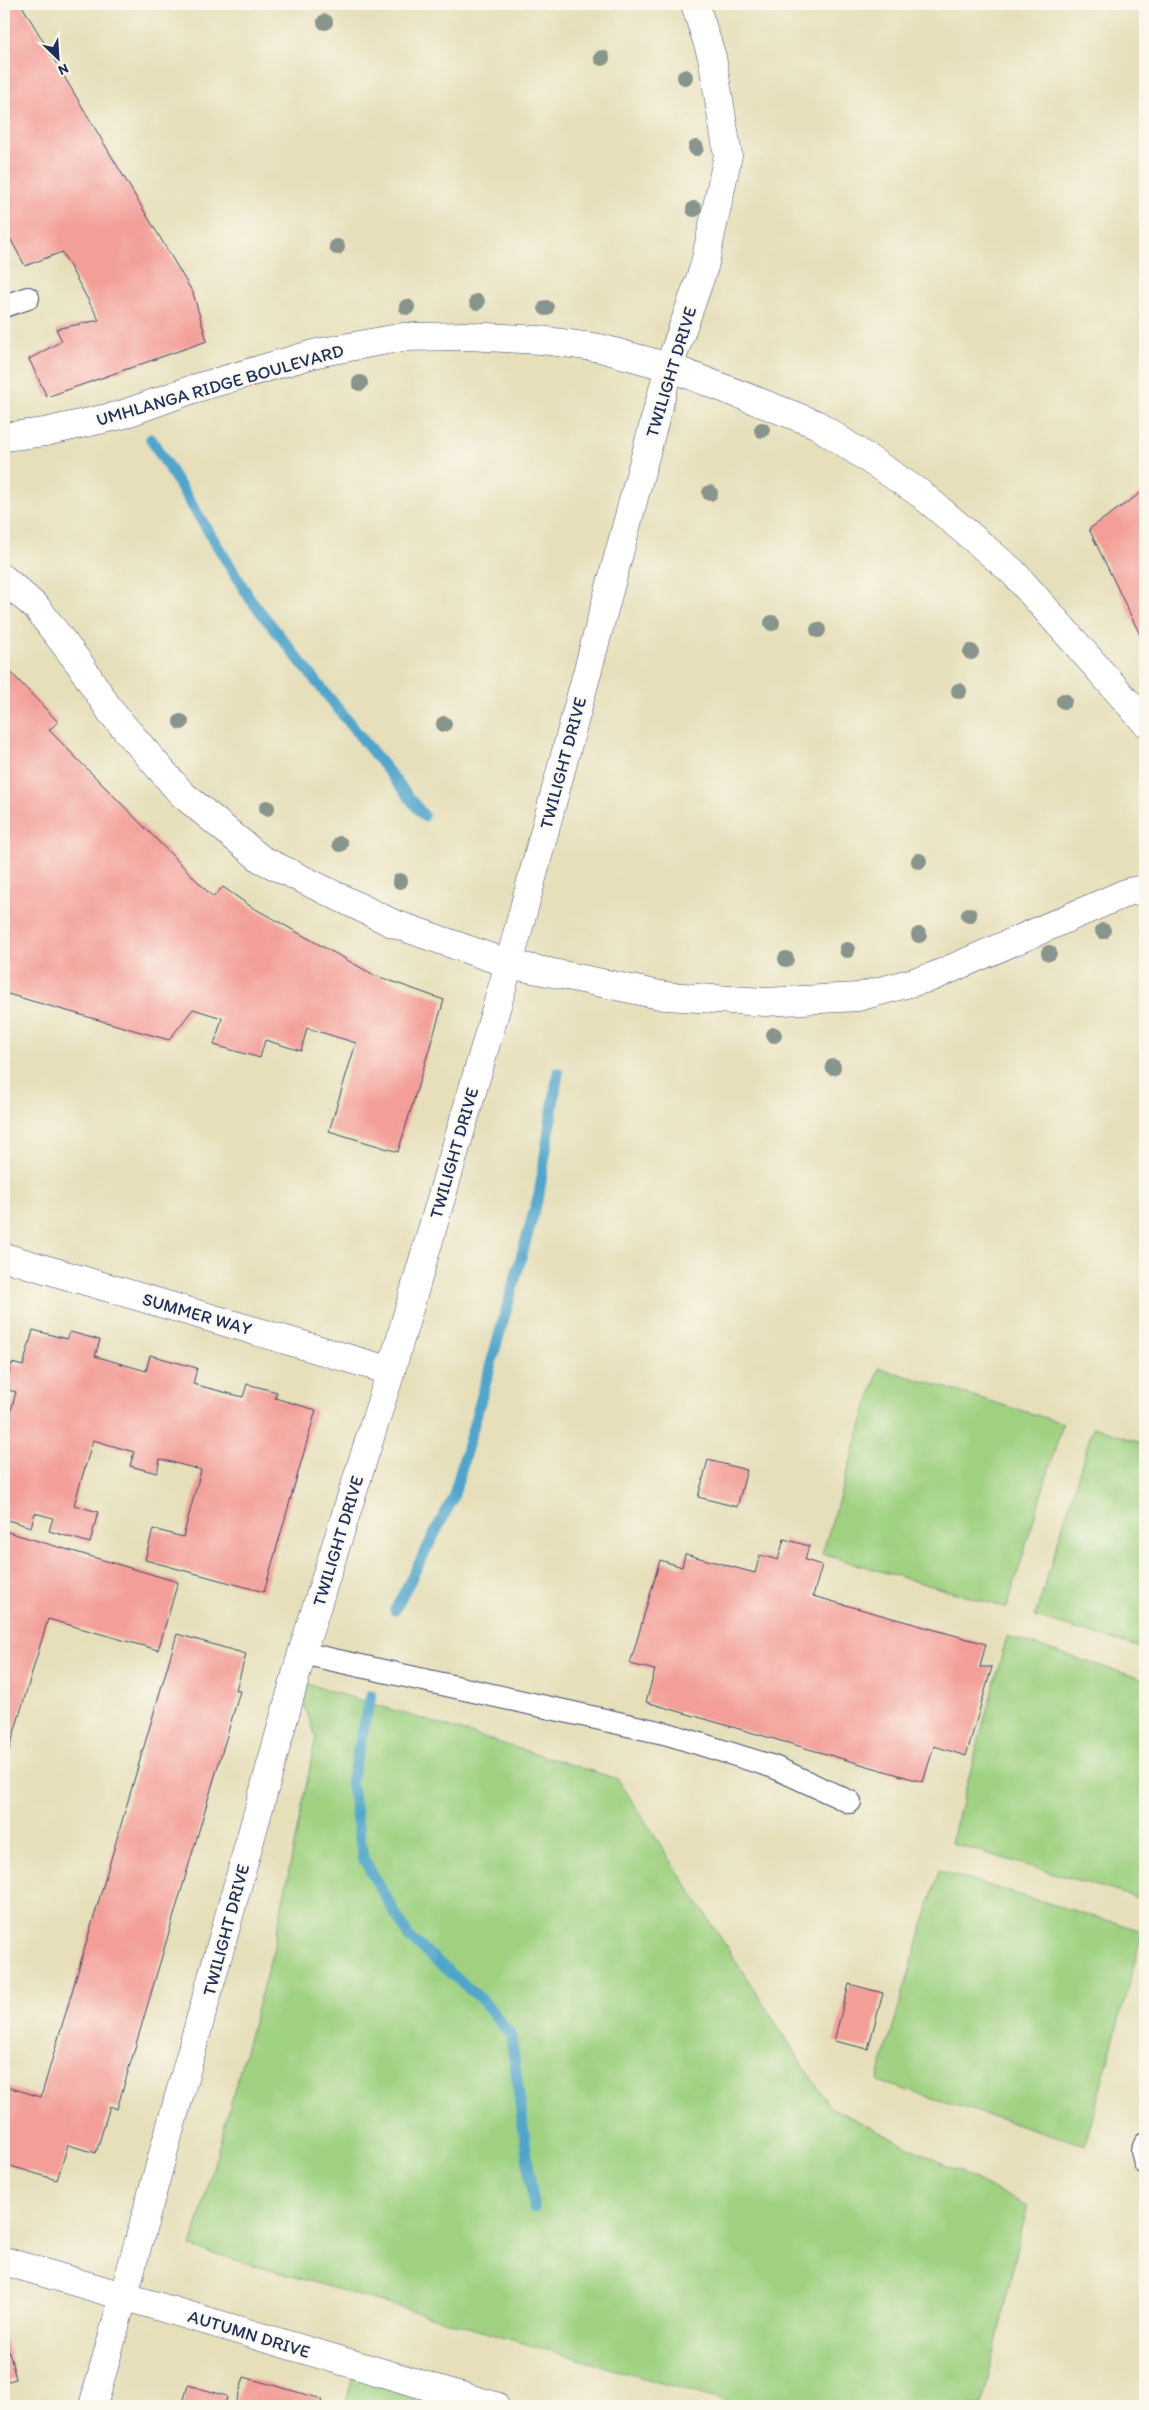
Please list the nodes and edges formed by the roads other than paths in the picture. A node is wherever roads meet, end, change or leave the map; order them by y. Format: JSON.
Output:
{"nodes":[{"id":1,"x":695,"y":4,"type":"edge"},
{"id":2,"x":28,"y":298,"type":"dead end"},
{"id":3,"x":4,"y":306,"type":"edge"},
{"id":4,"x":669,"y":367,"type":"junction"},
{"id":5,"x":4,"y":437,"type":"edge"},
{"id":6,"x":4,"y":578,"type":"edge"},
{"id":7,"x":1145,"y":722,"type":"edge"},
{"id":8,"x":1145,"y":889,"type":"edge"},
{"id":9,"x":509,"y":964,"type":"junction"},
{"id":10,"x":5,"y":1261,"type":"edge"},
{"id":11,"x":391,"y":1371,"type":"junction"},
{"id":12,"x":302,"y":1653,"type":"junction"},
{"id":13,"x":850,"y":1802,"type":"dead end"},
{"id":14,"x":1145,"y":2144,"type":"edge"},
{"id":15,"x":1145,"y":2162,"type":"edge"},
{"id":16,"x":4,"y":2261,"type":"edge"},
{"id":17,"x":125,"y":2297,"type":"junction"},
{"id":18,"x":93,"y":2406,"type":"edge"},
{"id":19,"x":495,"y":2406,"type":"edge"}],
"edges":[{"from":1,"to":4,"type":"street","name":"TWILIGHT DRIVE"},
{"from":2,"to":3,"type":"lane"},
{"from":4,"to":5,"type":"street","name":"UMHLANGA RIDGE BOULEVARD"},
{"from":4,"to":7,"type":"street","name":"UMHLANGA RIDGE BOULEVARD"},
{"from":4,"to":9,"type":"street","name":"TWILIGHT DRIVE"},
{"from":6,"to":9,"type":"street"},
{"from":8,"to":9,"type":"street"},
{"from":9,"to":11,"type":"street","name":"TWILIGHT DRIVE"},
{"from":10,"to":11,"type":"street","name":"SUMMER WAY"},
{"from":11,"to":12,"type":"street","name":"TWILIGHT DRIVE"},
{"from":12,"to":13,"type":"lane"},
{"from":12,"to":17,"type":"street","name":"TWILIGHT DRIVE"},
{"from":14,"to":15,"type":"lane"},
{"from":16,"to":17,"type":"street","name":"AUTUMN DRIVE"},
{"from":17,"to":18,"type":"street","name":"TWILIGHT DRIVE"},
{"from":17,"to":19,"type":"street","name":"AUTUMN DRIVE"}]}
